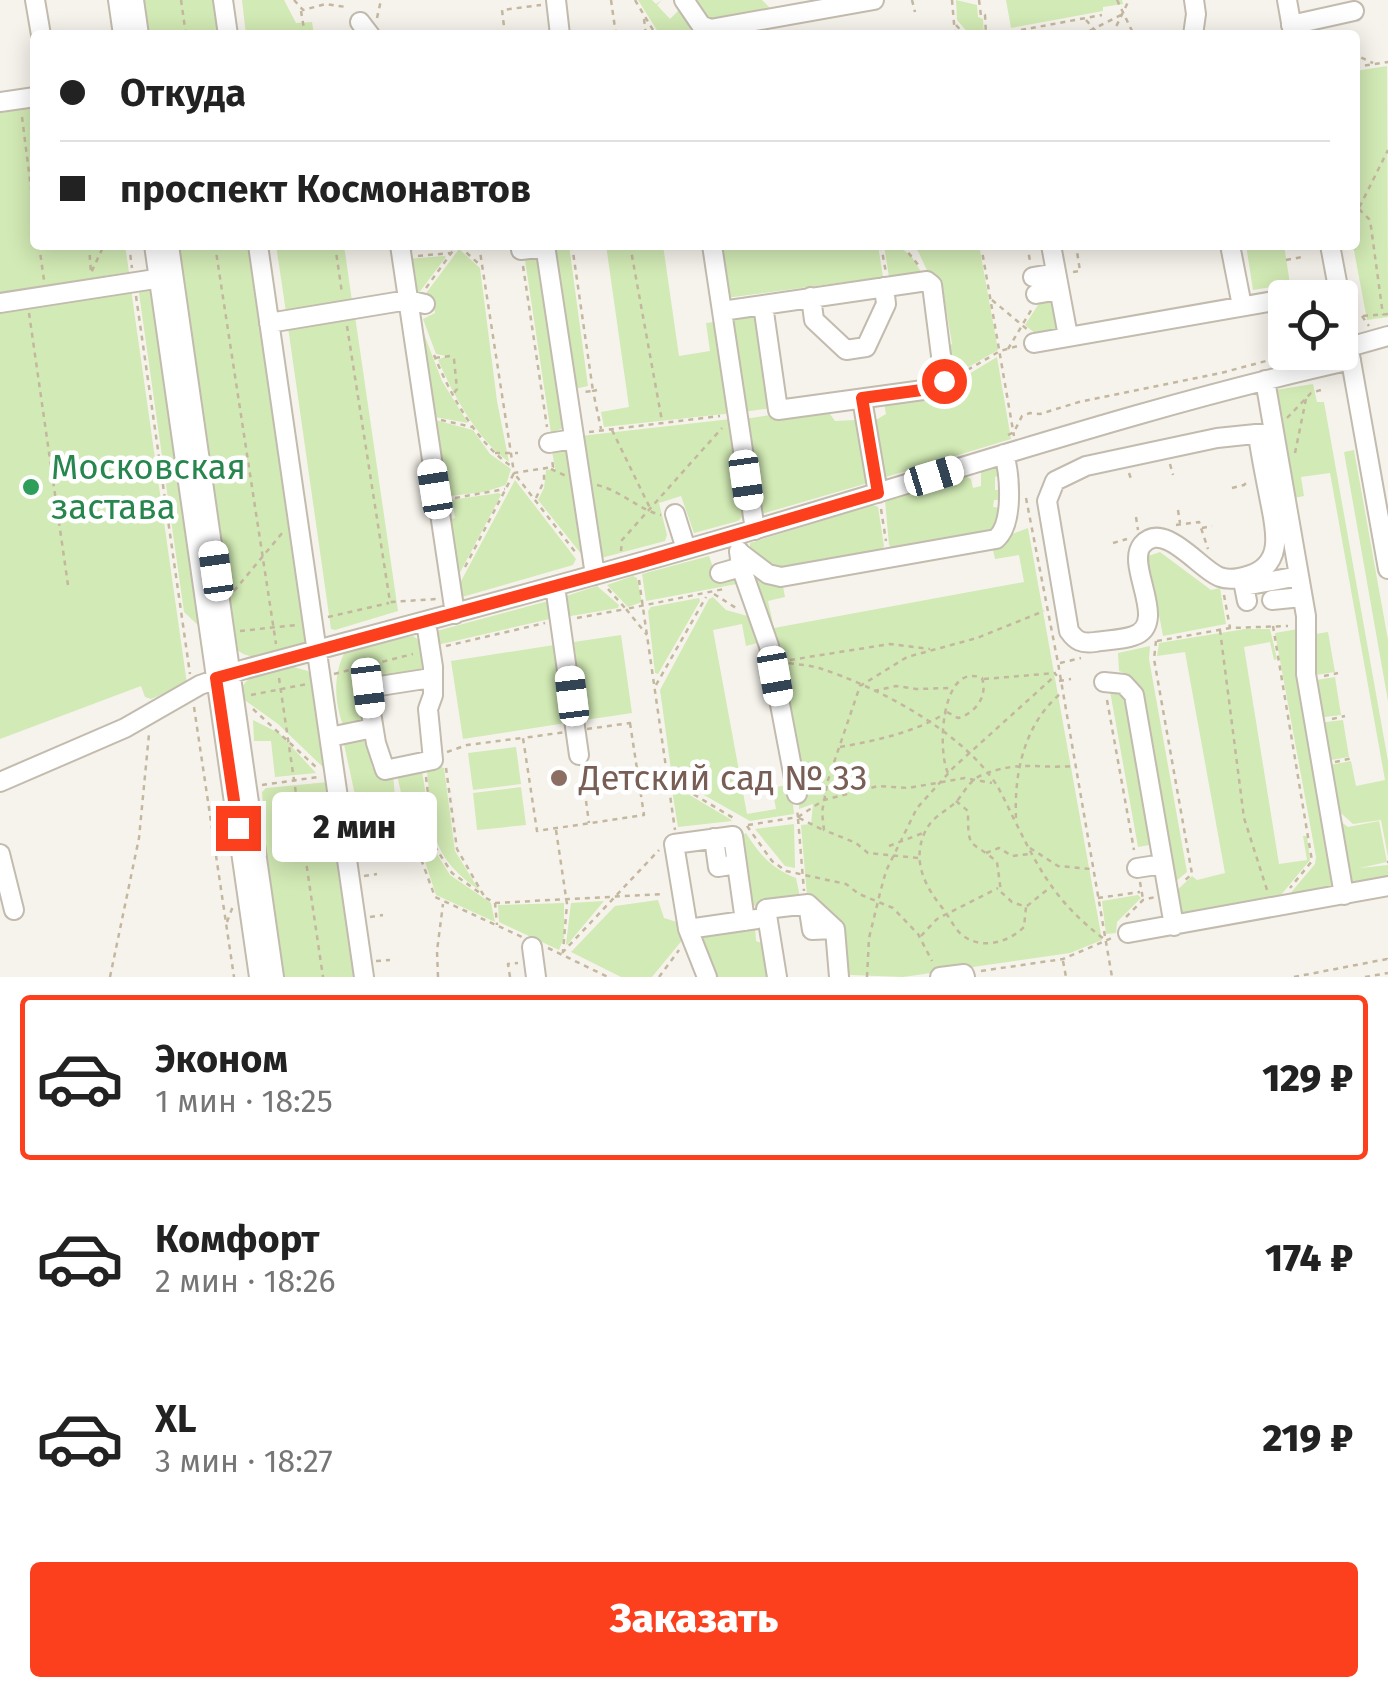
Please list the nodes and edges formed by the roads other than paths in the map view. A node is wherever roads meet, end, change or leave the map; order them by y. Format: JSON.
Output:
{"nodes":[{"id":1,"x":36,"y":0,"type":"edge"},
{"id":2,"x":118,"y":0,"type":"edge"},
{"id":3,"x":134,"y":0,"type":"edge"},
{"id":4,"x":222,"y":0,"type":"edge"},
{"id":5,"x":874,"y":0,"type":"edge"},
{"id":6,"x":1194,"y":0,"type":"edge"},
{"id":7,"x":1286,"y":0,"type":"edge"},
{"id":8,"x":555,"y":2,"type":"edge"},
{"id":9,"x":676,"y":2,"type":"edge"},
{"id":10,"x":1354,"y":11,"type":"dead end"},
{"id":11,"x":40,"y":30,"type":"edge"},
{"id":12,"x":123,"y":30,"type":"edge"},
{"id":13,"x":138,"y":30,"type":"edge"},
{"id":14,"x":227,"y":30,"type":"edge"},
{"id":15,"x":559,"y":30,"type":"edge"},
{"id":16,"x":1194,"y":30,"type":"edge"},
{"id":17,"x":1292,"y":30,"type":"edge"},
{"id":18,"x":30,"y":98,"type":"edge"},
{"id":19,"x":0,"y":102,"type":"edge"},
{"id":20,"x":156,"y":250,"type":"edge"},
{"id":21,"x":169,"y":250,"type":"edge"},
{"id":22,"x":259,"y":250,"type":"edge"},
{"id":23,"x":546,"y":250,"type":"edge"},
{"id":24,"x":713,"y":250,"type":"edge"},
{"id":25,"x":1231,"y":250,"type":"edge"},
{"id":26,"x":1331,"y":250,"type":"edge"},
{"id":27,"x":401,"y":251,"type":"edge"},
{"id":28,"x":1056,"y":269,"type":"edge"},
{"id":29,"x":166,"y":278,"type":"junction"},
{"id":30,"x":1336,"y":280,"type":"edge"},
{"id":31,"x":1034,"y":285,"type":"road end"},
{"id":32,"x":886,"y":286,"type":"junction"},
{"id":33,"x":811,"y":298,"type":"junction"},
{"id":34,"x":416,"y":301,"type":"junction"},
{"id":35,"x":9,"y":302,"type":"edge"},
{"id":36,"x":1268,"y":302,"type":"edge"},
{"id":37,"x":763,"y":305,"type":"junction"},
{"id":38,"x":1242,"y":306,"type":"junction"},
{"id":39,"x":722,"y":311,"type":"junction"},
{"id":40,"x":270,"y":323,"type":"junction"},
{"id":41,"x":1068,"y":336,"type":"junction"},
{"id":42,"x":1388,"y":336,"type":"edge"},
{"id":43,"x":1038,"y":342,"type":"road end"},
{"id":44,"x":1358,"y":350,"type":"edge"},
{"id":45,"x":1298,"y":370,"type":"edge"},
{"id":46,"x":1353,"y":370,"type":"edge"},
{"id":47,"x":1265,"y":380,"type":"junction"},
{"id":48,"x":862,"y":398,"type":"junction"},
{"id":49,"x":1268,"y":431,"type":"junction"},
{"id":50,"x":572,"y":437,"type":"junction"},
{"id":51,"x":549,"y":443,"type":"road end"},
{"id":52,"x":1008,"y":444,"type":"junction"},
{"id":53,"x":878,"y":493,"type":"junction"},
{"id":54,"x":676,"y":515,"type":"road end"},
{"id":55,"x":755,"y":530,"type":"junction"},
{"id":56,"x":686,"y":549,"type":"junction"},
{"id":57,"x":742,"y":560,"type":"junction"},
{"id":58,"x":1388,"y":569,"type":"edge"},
{"id":59,"x":720,"y":573,"type":"dead end"},
{"id":60,"x":595,"y":575,"type":"junction"},
{"id":61,"x":1299,"y":576,"type":"junction"},
{"id":62,"x":555,"y":586,"type":"junction"},
{"id":63,"x":1302,"y":598,"type":"junction"},
{"id":64,"x":1272,"y":600,"type":"dead end"},
{"id":65,"x":452,"y":603,"type":"junction"},
{"id":66,"x":1242,"y":609,"type":"road end"},
{"id":67,"x":426,"y":622,"type":"junction"},
{"id":68,"x":316,"y":651,"type":"junction"},
{"id":69,"x":223,"y":676,"type":"junction"},
{"id":70,"x":430,"y":678,"type":"junction"},
{"id":71,"x":1104,"y":682,"type":"road end"},
{"id":72,"x":374,"y":728,"type":"junction"},
{"id":73,"x":330,"y":738,"type":"junction"},
{"id":74,"x":579,"y":755,"type":"dead end"},
{"id":75,"x":0,"y":782,"type":"edge"},
{"id":76,"x":797,"y":794,"type":"road end"},
{"id":77,"x":0,"y":854,"type":"edge"},
{"id":78,"x":1163,"y":864,"type":"junction"},
{"id":79,"x":1137,"y":868,"type":"road end"},
{"id":80,"x":1388,"y":886,"type":"edge"},
{"id":81,"x":1344,"y":896,"type":"junction"},
{"id":82,"x":14,"y":910,"type":"dead end"},
{"id":83,"x":767,"y":913,"type":"junction"},
{"id":84,"x":745,"y":917,"type":"junction"},
{"id":85,"x":1174,"y":926,"type":"junction"},
{"id":86,"x":692,"y":931,"type":"junction"},
{"id":87,"x":1128,"y":934,"type":"road end"},
{"id":88,"x":370,"y":969,"type":"edge"},
{"id":89,"x":937,"y":973,"type":"edge"},
{"id":90,"x":964,"y":975,"type":"edge"},
{"id":91,"x":841,"y":976,"type":"edge"},
{"id":92,"x":259,"y":977,"type":"edge"},
{"id":93,"x":274,"y":977,"type":"edge"},
{"id":94,"x":707,"y":977,"type":"edge"},
{"id":95,"x":778,"y":977,"type":"edge"}],
"edges":[{"from":1,"to":11,"type":"street"},
{"from":2,"to":12,"type":"street"},
{"from":3,"to":13,"type":"street"},
{"from":4,"to":14,"type":"street"},
{"from":5,"to":9,"type":"street"},
{"from":6,"to":16,"type":"street"},
{"from":7,"to":17,"type":"street"},
{"from":8,"to":15,"type":"street"},
{"from":10,"to":17,"type":"street"},
{"from":18,"to":19,"type":"street"},
{"from":20,"to":29,"type":"street"},
{"from":21,"to":29,"type":"street"},
{"from":22,"to":40,"type":"street"},
{"from":23,"to":50,"type":"street"},
{"from":24,"to":39,"type":"street"},
{"from":25,"to":38,"type":"street"},
{"from":26,"to":30,"type":"street"},
{"from":27,"to":34,"type":"street"},
{"from":28,"to":31,"type":"street"},
{"from":28,"to":41,"type":"street"},
{"from":29,"to":35,"type":"street"},
{"from":29,"to":69,"type":"street"},
{"from":32,"to":33,"type":"street"},
{"from":32,"to":33,"type":"street"},
{"from":32,"to":48,"type":"street"},
{"from":33,"to":37,"type":"street"},
{"from":34,"to":40,"type":"street"},
{"from":34,"to":65,"type":"street"},
{"from":36,"to":38,"type":"street"},
{"from":37,"to":39,"type":"street"},
{"from":37,"to":48,"type":"street"},
{"from":38,"to":41,"type":"street"},
{"from":39,"to":55,"type":"street"},
{"from":40,"to":68,"type":"street"},
{"from":41,"to":43,"type":"street"},
{"from":42,"to":44,"type":"street"},
{"from":45,"to":47,"type":"street"},
{"from":46,"to":58,"type":"street"},
{"from":47,"to":49,"type":"street"},
{"from":47,"to":52,"type":"street"},
{"from":48,"to":53,"type":"street"},
{"from":49,"to":49,"type":"street"},
{"from":49,"to":61,"type":"street"},
{"from":50,"to":51,"type":"street"},
{"from":50,"to":60,"type":"street"},
{"from":52,"to":53,"type":"street"},
{"from":52,"to":57,"type":"street"},
{"from":53,"to":55,"type":"street"},
{"from":54,"to":56,"type":"street"},
{"from":55,"to":57,"type":"street"},
{"from":56,"to":57,"type":"street"},
{"from":56,"to":60,"type":"street"},
{"from":57,"to":59,"type":"street"},
{"from":57,"to":76,"type":"street"},
{"from":60,"to":62,"type":"street"},
{"from":61,"to":63,"type":"street"},
{"from":61,"to":66,"type":"street"},
{"from":62,"to":65,"type":"street"},
{"from":62,"to":74,"type":"street"},
{"from":63,"to":64,"type":"street"},
{"from":63,"to":81,"type":"street"},
{"from":65,"to":67,"type":"street"},
{"from":67,"to":68,"type":"street"},
{"from":67,"to":70,"type":"street"},
{"from":68,"to":69,"type":"street"},
{"from":68,"to":73,"type":"street"},
{"from":69,"to":75,"type":"street"},
{"from":69,"to":92,"type":"street"},
{"from":69,"to":93,"type":"street"},
{"from":70,"to":72,"type":"street"},
{"from":70,"to":72,"type":"street"},
{"from":71,"to":78,"type":"street"},
{"from":72,"to":73,"type":"street"},
{"from":73,"to":88,"type":"street"},
{"from":77,"to":82,"type":"street"},
{"from":78,"to":79,"type":"street"},
{"from":78,"to":85,"type":"street"},
{"from":80,"to":81,"type":"street"},
{"from":81,"to":85,"type":"street"},
{"from":83,"to":84,"type":"street"},
{"from":83,"to":91,"type":"street"},
{"from":83,"to":95,"type":"street"},
{"from":84,"to":86,"type":"street"},
{"from":84,"to":86,"type":"street"},
{"from":85,"to":87,"type":"street"},
{"from":86,"to":94,"type":"street"},
{"from":89,"to":90,"type":"street"}]}
